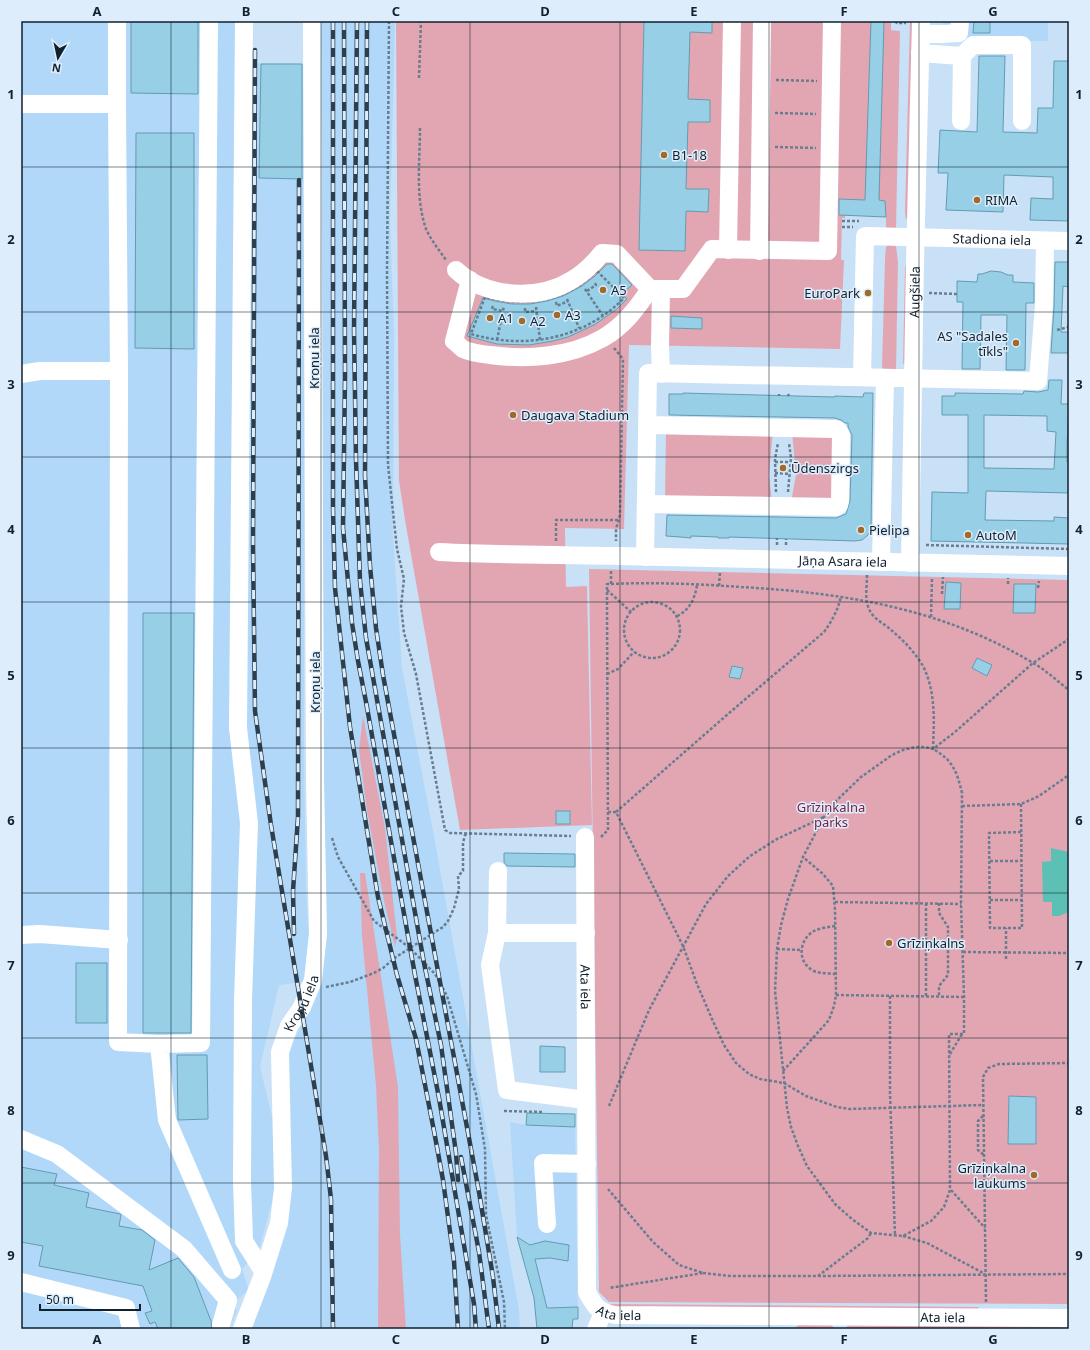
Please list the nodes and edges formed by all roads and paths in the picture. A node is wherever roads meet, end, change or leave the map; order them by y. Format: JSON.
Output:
{"nodes":[{"id":1,"x":118,"y":21,"type":"edge"},
{"id":2,"x":209,"y":21,"type":"edge"},
{"id":3,"x":244,"y":21,"type":"edge"},
{"id":4,"x":312,"y":21,"type":"edge"},
{"id":5,"x":389,"y":21,"type":"edge"},
{"id":6,"x":421,"y":21,"type":"edge"},
{"id":7,"x":732,"y":21,"type":"edge"},
{"id":8,"x":762,"y":21,"type":"edge"},
{"id":9,"x":832,"y":21,"type":"edge"},
{"id":10,"x":895,"y":21,"type":"edge"},
{"id":11,"x":960,"y":21,"type":"edge"},
{"id":12,"x":916,"y":26,"type":"edge"},
{"id":13,"x":920,"y":53,"type":"junction"},
{"id":14,"x":962,"y":56,"type":"junction"},
{"id":15,"x":419,"y":78,"type":"dead end"},
{"id":16,"x":761,"y":80,"type":"junction"},
{"id":17,"x":831,"y":82,"type":"junction"},
{"id":18,"x":21,"y":104,"type":"edge"},
{"id":19,"x":116,"y":104,"type":"junction"},
{"id":20,"x":761,"y":113,"type":"junction"},
{"id":21,"x":830,"y":115,"type":"junction"},
{"id":22,"x":961,"y":121,"type":"dead end"},
{"id":23,"x":1022,"y":121,"type":"dead end"},
{"id":24,"x":420,"y":128,"type":"dead end"},
{"id":25,"x":760,"y":146,"type":"junction"},
{"id":26,"x":829,"y":148,"type":"junction"},
{"id":27,"x":828,"y":224,"type":"junction"},
{"id":28,"x":865,"y":232,"type":"junction"},
{"id":29,"x":916,"y":237,"type":"junction"},
{"id":30,"x":1045,"y":241,"type":"junction"},
{"id":31,"x":1069,"y":241,"type":"edge"},
{"id":32,"x":728,"y":250,"type":"junction"},
{"id":33,"x":759,"y":251,"type":"junction"},
{"id":34,"x":598,"y":271,"type":"dead end"},
{"id":35,"x":463,"y":275,"type":"junction"},
{"id":36,"x":581,"y":283,"type":"dead end"},
{"id":37,"x":596,"y":285,"type":"dead end"},
{"id":38,"x":655,"y":289,"type":"junction"},
{"id":39,"x":587,"y":292,"type":"junction"},
{"id":40,"x":565,"y":293,"type":"dead end"},
{"id":41,"x":929,"y":293,"type":"dead end"},
{"id":42,"x":957,"y":294,"type":"dead end"},
{"id":43,"x":535,"y":301,"type":"dead end"},
{"id":44,"x":568,"y":301,"type":"junction"},
{"id":45,"x":505,"y":302,"type":"dead end"},
{"id":46,"x":557,"y":306,"type":"dead end"},
{"id":47,"x":492,"y":309,"type":"dead end"},
{"id":48,"x":503,"y":311,"type":"junction"},
{"id":49,"x":536,"y":311,"type":"junction"},
{"id":50,"x":525,"y":312,"type":"dead end"},
{"id":51,"x":603,"y":316,"type":"junction"},
{"id":52,"x":1069,"y":327,"type":"edge"},
{"id":53,"x":579,"y":328,"type":"junction"},
{"id":54,"x":1057,"y":330,"type":"dead end"},
{"id":55,"x":471,"y":334,"type":"dead end"},
{"id":56,"x":604,"y":337,"type":"junction"},
{"id":57,"x":497,"y":340,"type":"junction"},
{"id":58,"x":540,"y":340,"type":"junction"},
{"id":59,"x":119,"y":371,"type":"junction"},
{"id":60,"x":21,"y":374,"type":"edge"},
{"id":61,"x":661,"y":374,"type":"junction"},
{"id":62,"x":862,"y":377,"type":"junction"},
{"id":63,"x":885,"y":378,"type":"junction"},
{"id":64,"x":913,"y":378,"type":"junction"},
{"id":65,"x":648,"y":425,"type":"junction"},
{"id":66,"x":784,"y":428,"type":"junction"},
{"id":67,"x":775,"y":462,"type":"junction"},
{"id":68,"x":790,"y":462,"type":"junction"},
{"id":69,"x":775,"y":473,"type":"junction"},
{"id":70,"x":790,"y":474,"type":"junction"},
{"id":71,"x":646,"y":504,"type":"junction"},
{"id":72,"x":782,"y":507,"type":"junction"},
{"id":73,"x":618,"y":520,"type":"junction"},
{"id":74,"x":923,"y":545,"type":"dead end"},
{"id":75,"x":1069,"y":549,"type":"edge"},
{"id":76,"x":438,"y":552,"type":"dead end"},
{"id":77,"x":556,"y":556,"type":"junction"},
{"id":78,"x":617,"y":556,"type":"junction"},
{"id":79,"x":645,"y":557,"type":"junction"},
{"id":80,"x":910,"y":563,"type":"junction"},
{"id":81,"x":874,"y":566,"type":"junction"},
{"id":82,"x":1069,"y":566,"type":"edge"},
{"id":83,"x":932,"y":572,"type":"dead end"},
{"id":84,"x":944,"y":573,"type":"dead end"},
{"id":85,"x":607,"y":584,"type":"dead end"},
{"id":86,"x":611,"y":584,"type":"dead end"},
{"id":87,"x":697,"y":585,"type":"junction"},
{"id":88,"x":607,"y":590,"type":"junction"},
{"id":89,"x":942,"y":594,"type":"dead end"},
{"id":90,"x":841,"y":596,"type":"junction"},
{"id":91,"x":866,"y":601,"type":"junction"},
{"id":92,"x":631,"y":612,"type":"junction"},
{"id":93,"x":677,"y":616,"type":"junction"},
{"id":94,"x":931,"y":617,"type":"junction"},
{"id":95,"x":1069,"y":639,"type":"edge"},
{"id":96,"x":634,"y":652,"type":"junction"},
{"id":97,"x":1033,"y":663,"type":"junction"},
{"id":98,"x":607,"y":674,"type":"junction"},
{"id":99,"x":1069,"y":690,"type":"edge"},
{"id":100,"x":933,"y":749,"type":"junction"},
{"id":101,"x":1069,"y":775,"type":"edge"},
{"id":102,"x":1021,"y":804,"type":"junction"},
{"id":103,"x":962,"y":806,"type":"junction"},
{"id":104,"x":608,"y":812,"type":"junction"},
{"id":105,"x":616,"y":812,"type":"junction"},
{"id":106,"x":824,"y":817,"type":"junction"},
{"id":107,"x":1021,"y":832,"type":"junction"},
{"id":108,"x":468,"y":834,"type":"junction"},
{"id":109,"x":332,"y":835,"type":"dead end"},
{"id":110,"x":585,"y":836,"type":"joint"},
{"id":111,"x":586,"y":854,"type":"junction"},
{"id":112,"x":803,"y":857,"type":"junction"},
{"id":113,"x":990,"y":861,"type":"junction"},
{"id":114,"x":1021,"y":861,"type":"junction"},
{"id":115,"x":498,"y":871,"type":"dead end"},
{"id":116,"x":990,"y":900,"type":"junction"},
{"id":117,"x":1022,"y":900,"type":"junction"},
{"id":118,"x":835,"y":902,"type":"junction"},
{"id":119,"x":926,"y":903,"type":"junction"},
{"id":120,"x":938,"y":903,"type":"junction"},
{"id":121,"x":961,"y":904,"type":"junction"},
{"id":122,"x":835,"y":926,"type":"junction"},
{"id":123,"x":1006,"y":928,"type":"junction"},
{"id":124,"x":497,"y":932,"type":"junction"},
{"id":125,"x":586,"y":933,"type":"junction"},
{"id":126,"x":21,"y":935,"type":"edge"},
{"id":127,"x":119,"y":940,"type":"junction"},
{"id":128,"x":683,"y":946,"type":"junction"},
{"id":129,"x":410,"y":948,"type":"junction"},
{"id":130,"x":777,"y":949,"type":"junction"},
{"id":131,"x":801,"y":950,"type":"junction"},
{"id":132,"x":963,"y":952,"type":"junction"},
{"id":133,"x":1006,"y":952,"type":"junction"},
{"id":134,"x":1069,"y":953,"type":"edge"},
{"id":135,"x":1006,"y":959,"type":"dead end"},
{"id":136,"x":836,"y":974,"type":"junction"},
{"id":137,"x":308,"y":993,"type":"junction"},
{"id":138,"x":836,"y":995,"type":"junction"},
{"id":139,"x":890,"y":996,"type":"junction"},
{"id":140,"x":926,"y":997,"type":"junction"},
{"id":141,"x":939,"y":997,"type":"junction"},
{"id":142,"x":964,"y":997,"type":"junction"},
{"id":143,"x":962,"y":1034,"type":"junction"},
{"id":144,"x":159,"y":1044,"type":"junction"},
{"id":145,"x":950,"y":1056,"type":"junction"},
{"id":146,"x":1069,"y":1063,"type":"edge"},
{"id":147,"x":783,"y":1071,"type":"junction"},
{"id":148,"x":784,"y":1082,"type":"junction"},
{"id":149,"x":586,"y":1100,"type":"junction"},
{"id":150,"x":983,"y":1104,"type":"junction"},
{"id":151,"x":609,"y":1106,"type":"dead end"},
{"id":152,"x":950,"y":1106,"type":"junction"},
{"id":153,"x":891,"y":1107,"type":"junction"},
{"id":154,"x":983,"y":1116,"type":"junction"},
{"id":155,"x":21,"y":1140,"type":"edge"},
{"id":156,"x":984,"y":1156,"type":"junction"},
{"id":157,"x":586,"y":1164,"type":"junction"},
{"id":158,"x":608,"y":1189,"type":"dead end"},
{"id":159,"x":950,"y":1190,"type":"junction"},
{"id":160,"x":547,"y":1224,"type":"dead end"},
{"id":161,"x":985,"y":1228,"type":"junction"},
{"id":162,"x":871,"y":1233,"type":"junction"},
{"id":163,"x":895,"y":1236,"type":"junction"},
{"id":164,"x":903,"y":1236,"type":"junction"},
{"id":165,"x":232,"y":1270,"type":"dead end"},
{"id":166,"x":263,"y":1271,"type":"junction"},
{"id":167,"x":703,"y":1274,"type":"junction"},
{"id":168,"x":1069,"y":1274,"type":"edge"},
{"id":169,"x":985,"y":1275,"type":"junction"},
{"id":170,"x":818,"y":1276,"type":"junction"},
{"id":171,"x":21,"y":1282,"type":"edge"},
{"id":172,"x":609,"y":1288,"type":"dead end"},
{"id":173,"x":986,"y":1304,"type":"dead end"},
{"id":174,"x":1069,"y":1318,"type":"edge"},
{"id":175,"x":600,"y":1321,"type":"edge"},
{"id":176,"x":839,"y":1323,"type":"edge"},
{"id":177,"x":221,"y":1325,"type":"dead end"},
{"id":178,"x":131,"y":1329,"type":"edge"},
{"id":179,"x":242,"y":1329,"type":"edge"},
{"id":180,"x":505,"y":1329,"type":"edge"}],
"edges":[{"from":1,"to":19,"type":"street"},
{"from":2,"to":144,"type":"street"},
{"from":3,"to":166,"type":"street"},
{"from":4,"to":137,"type":"street","name":"Kroņu iela"},
{"from":5,"to":108,"type":"path"},
{"from":6,"to":15,"type":"path"},
{"from":7,"to":32,"type":"street"},
{"from":8,"to":16,"type":"street"},
{"from":9,"to":17,"type":"street"},
{"from":10,"to":12,"type":"path"},
{"from":11,"to":12,"type":"street"},
{"from":12,"to":13,"type":"street","name":"Augšiela"},
{"from":13,"to":14,"type":"street"},
{"from":13,"to":29,"type":"street","name":"Augšiela"},
{"from":14,"to":22,"type":"street"},
{"from":14,"to":23,"type":"street"},
{"from":16,"to":17,"type":"path"},
{"from":16,"to":20,"type":"street"},
{"from":17,"to":21,"type":"street"},
{"from":18,"to":19,"type":"street"},
{"from":19,"to":59,"type":"street"},
{"from":20,"to":21,"type":"path"},
{"from":20,"to":25,"type":"street"},
{"from":21,"to":26,"type":"street"},
{"from":24,"to":35,"type":"path"},
{"from":25,"to":26,"type":"path"},
{"from":25,"to":33,"type":"street"},
{"from":26,"to":27,"type":"street"},
{"from":27,"to":28,"type":"path"},
{"from":27,"to":28,"type":"path"},
{"from":27,"to":33,"type":"street"},
{"from":28,"to":29,"type":"street","name":"Stadiona iela"},
{"from":28,"to":62,"type":"street"},
{"from":29,"to":30,"type":"street","name":"Stadiona iela"},
{"from":29,"to":64,"type":"street","name":"Augšiela"},
{"from":30,"to":31,"type":"street","name":"Stadiona iela"},
{"from":30,"to":64,"type":"street"},
{"from":32,"to":33,"type":"street"},
{"from":32,"to":38,"type":"street"},
{"from":34,"to":51,"type":"path"},
{"from":35,"to":38,"type":"street"},
{"from":35,"to":56,"type":"street"},
{"from":36,"to":39,"type":"path"},
{"from":37,"to":39,"type":"path"},
{"from":38,"to":56,"type":"street"},
{"from":38,"to":61,"type":"street"},
{"from":39,"to":51,"type":"path"},
{"from":40,"to":44,"type":"path"},
{"from":41,"to":42,"type":"path"},
{"from":43,"to":49,"type":"path"},
{"from":44,"to":46,"type":"path"},
{"from":44,"to":53,"type":"path"},
{"from":45,"to":48,"type":"path"},
{"from":47,"to":48,"type":"path"},
{"from":48,"to":57,"type":"path"},
{"from":49,"to":50,"type":"path"},
{"from":49,"to":58,"type":"path"},
{"from":51,"to":53,"type":"path"},
{"from":52,"to":54,"type":"path"},
{"from":53,"to":58,"type":"path"},
{"from":55,"to":57,"type":"path"},
{"from":56,"to":73,"type":"path"},
{"from":57,"to":58,"type":"path"},
{"from":59,"to":60,"type":"street"},
{"from":59,"to":127,"type":"street"},
{"from":61,"to":62,"type":"street"},
{"from":61,"to":65,"type":"street"},
{"from":62,"to":63,"type":"street"},
{"from":63,"to":64,"type":"street"},
{"from":63,"to":81,"type":"street"},
{"from":64,"to":80,"type":"street","name":"Augšiela"},
{"from":65,"to":66,"type":"street"},
{"from":65,"to":71,"type":"street"},
{"from":66,"to":67,"type":"path"},
{"from":66,"to":68,"type":"path"},
{"from":66,"to":72,"type":"street"},
{"from":67,"to":68,"type":"path"},
{"from":67,"to":69,"type":"path"},
{"from":68,"to":70,"type":"path"},
{"from":69,"to":70,"type":"path"},
{"from":69,"to":72,"type":"path"},
{"from":70,"to":72,"type":"path"},
{"from":71,"to":72,"type":"street"},
{"from":71,"to":79,"type":"street"},
{"from":73,"to":77,"type":"path"},
{"from":73,"to":78,"type":"path"},
{"from":74,"to":75,"type":"path"},
{"from":76,"to":77,"type":"street","name":"Jāņa Asara iela"},
{"from":77,"to":78,"type":"street","name":"Jāņa Asara iela"},
{"from":78,"to":79,"type":"street","name":"Jāņa Asara iela"},
{"from":79,"to":81,"type":"street","name":"Jāņa Asara iela"},
{"from":80,"to":81,"type":"street","name":"Jāņa Asara iela"},
{"from":80,"to":82,"type":"street","name":"Jāņa Asara iela"},
{"from":81,"to":91,"type":"path"},
{"from":83,"to":94,"type":"path"},
{"from":84,"to":89,"type":"path"},
{"from":85,"to":88,"type":"path"},
{"from":86,"to":87,"type":"path"},
{"from":87,"to":90,"type":"path"},
{"from":87,"to":93,"type":"path"},
{"from":88,"to":92,"type":"path"},
{"from":88,"to":98,"type":"path"},
{"from":90,"to":91,"type":"path"},
{"from":90,"to":105,"type":"path"},
{"from":91,"to":94,"type":"path"},
{"from":91,"to":100,"type":"path"},
{"from":92,"to":93,"type":"path"},
{"from":92,"to":96,"type":"path"},
{"from":93,"to":96,"type":"path"},
{"from":94,"to":97,"type":"path"},
{"from":95,"to":97,"type":"path"},
{"from":96,"to":98,"type":"path"},
{"from":97,"to":99,"type":"path"},
{"from":97,"to":100,"type":"path"},
{"from":98,"to":104,"type":"path"},
{"from":100,"to":103,"type":"path"},
{"from":100,"to":106,"type":"path"},
{"from":101,"to":102,"type":"path"},
{"from":102,"to":103,"type":"path"},
{"from":102,"to":107,"type":"path"},
{"from":103,"to":121,"type":"path"},
{"from":104,"to":105,"type":"path"},
{"from":104,"to":111,"type":"path"},
{"from":105,"to":128,"type":"path"},
{"from":106,"to":112,"type":"path"},
{"from":106,"to":128,"type":"path"},
{"from":107,"to":113,"type":"path"},
{"from":107,"to":114,"type":"path"},
{"from":108,"to":110,"type":"path"},
{"from":108,"to":129,"type":"path"},
{"from":109,"to":129,"type":"path"},
{"from":110,"to":111,"type":"street","name":"Ata iela"},
{"from":111,"to":125,"type":"street","name":"Ata iela"},
{"from":112,"to":118,"type":"path"},
{"from":112,"to":130,"type":"path"},
{"from":113,"to":114,"type":"path"},
{"from":113,"to":116,"type":"path"},
{"from":114,"to":117,"type":"path"},
{"from":115,"to":124,"type":"street"},
{"from":116,"to":117,"type":"path"},
{"from":116,"to":123,"type":"path"},
{"from":117,"to":123,"type":"path"},
{"from":118,"to":119,"type":"path"},
{"from":118,"to":122,"type":"path"},
{"from":119,"to":120,"type":"path"},
{"from":119,"to":140,"type":"path"},
{"from":120,"to":121,"type":"path"},
{"from":120,"to":141,"type":"path"},
{"from":121,"to":132,"type":"path"},
{"from":122,"to":131,"type":"path"},
{"from":122,"to":136,"type":"path"},
{"from":123,"to":133,"type":"path"},
{"from":124,"to":125,"type":"street"},
{"from":124,"to":149,"type":"street"},
{"from":125,"to":149,"type":"street","name":"Ata iela"},
{"from":126,"to":127,"type":"street"},
{"from":127,"to":144,"type":"street"},
{"from":128,"to":148,"type":"path"},
{"from":128,"to":151,"type":"path"},
{"from":129,"to":137,"type":"path"},
{"from":129,"to":180,"type":"path"},
{"from":130,"to":131,"type":"path"},
{"from":130,"to":147,"type":"path"},
{"from":131,"to":136,"type":"path"},
{"from":132,"to":133,"type":"path"},
{"from":132,"to":142,"type":"path"},
{"from":133,"to":134,"type":"path"},
{"from":133,"to":135,"type":"path"},
{"from":136,"to":138,"type":"path"},
{"from":137,"to":166,"type":"street","name":"Kroņu iela"},
{"from":138,"to":139,"type":"path"},
{"from":138,"to":147,"type":"path"},
{"from":139,"to":140,"type":"path"},
{"from":139,"to":153,"type":"path"},
{"from":140,"to":141,"type":"path"},
{"from":141,"to":142,"type":"path"},
{"from":142,"to":143,"type":"path"},
{"from":143,"to":145,"type":"path"},
{"from":143,"to":145,"type":"path"},
{"from":144,"to":165,"type":"street"},
{"from":145,"to":152,"type":"path"},
{"from":146,"to":150,"type":"path"},
{"from":147,"to":148,"type":"path"},
{"from":148,"to":153,"type":"path"},
{"from":148,"to":162,"type":"path"},
{"from":149,"to":157,"type":"street","name":"Ata iela"},
{"from":150,"to":152,"type":"path"},
{"from":150,"to":154,"type":"path"},
{"from":152,"to":153,"type":"path"},
{"from":152,"to":159,"type":"path"},
{"from":153,"to":163,"type":"path"},
{"from":154,"to":156,"type":"path"},
{"from":154,"to":156,"type":"path"},
{"from":155,"to":177,"type":"street"},
{"from":156,"to":161,"type":"path"},
{"from":157,"to":160,"type":"street"},
{"from":157,"to":175,"type":"street","name":"Ata iela"},
{"from":158,"to":167,"type":"path"},
{"from":159,"to":161,"type":"path"},
{"from":159,"to":164,"type":"path"},
{"from":161,"to":169,"type":"path"},
{"from":162,"to":163,"type":"path"},
{"from":162,"to":170,"type":"path"},
{"from":163,"to":164,"type":"path"},
{"from":164,"to":169,"type":"path"},
{"from":166,"to":179,"type":"street","name":"Kroņu iela"},
{"from":167,"to":170,"type":"path"},
{"from":167,"to":172,"type":"path"},
{"from":168,"to":169,"type":"path"},
{"from":169,"to":170,"type":"path"},
{"from":169,"to":173,"type":"path"},
{"from":171,"to":178,"type":"street"},
{"from":174,"to":176,"type":"street","name":"Ata iela"},
{"from":175,"to":176,"type":"street","name":"Ata iela"}]}
